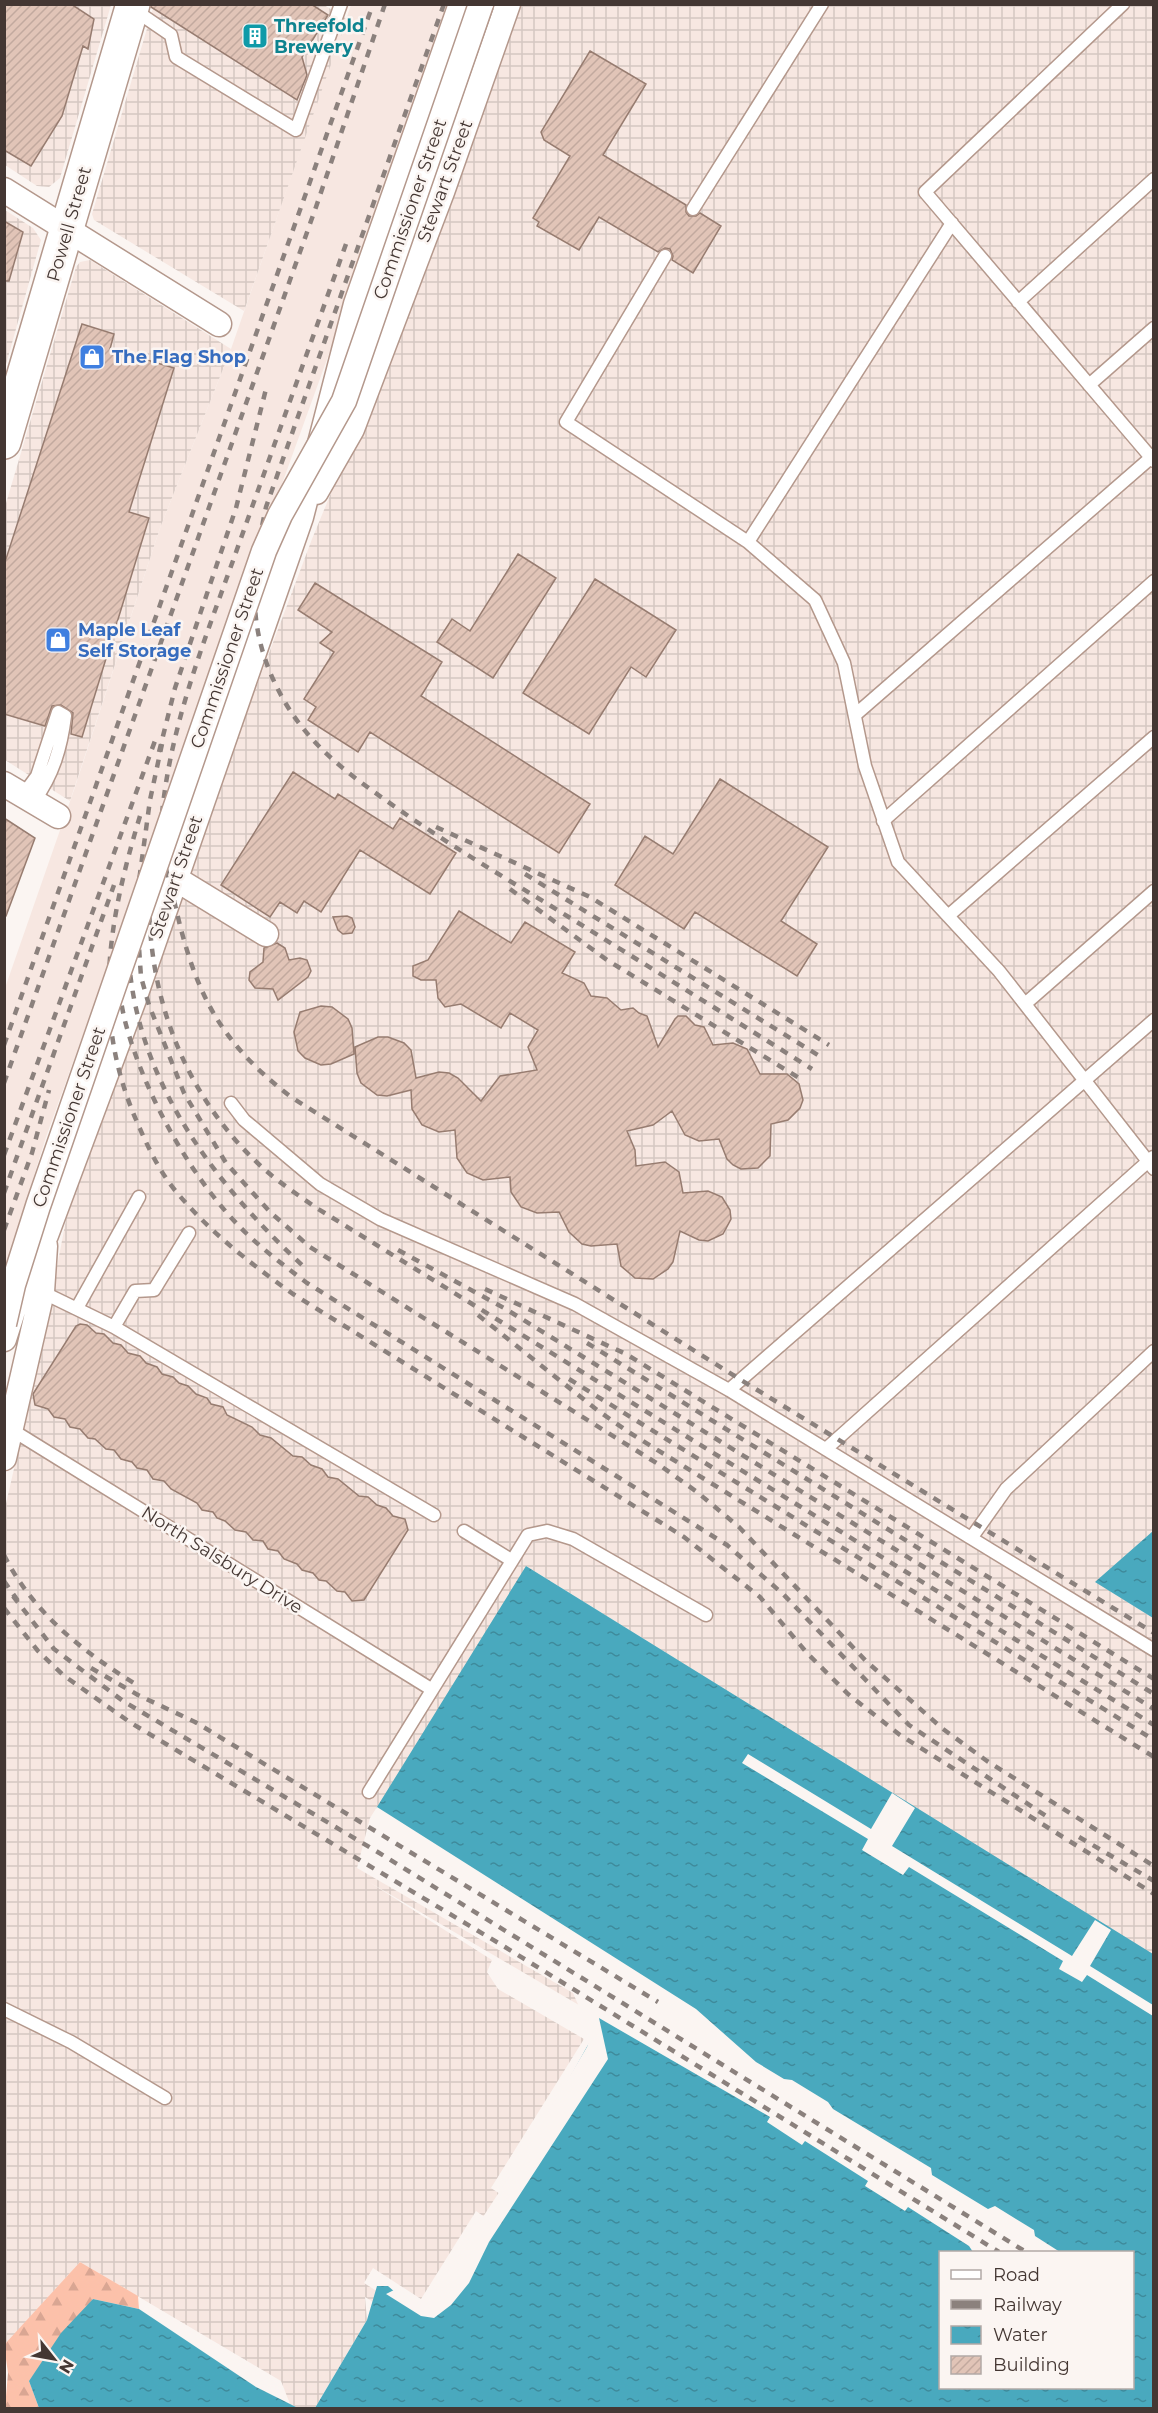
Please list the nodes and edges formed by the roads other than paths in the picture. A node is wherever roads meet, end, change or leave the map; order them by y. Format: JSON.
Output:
{"nodes":[{"id":1,"x":341,"y":4,"type":"edge"},
{"id":2,"x":461,"y":4,"type":"edge"},
{"id":3,"x":481,"y":4,"type":"edge"},
{"id":4,"x":508,"y":4,"type":"edge"},
{"id":5,"x":822,"y":4,"type":"edge"},
{"id":6,"x":1123,"y":4,"type":"edge"},
{"id":7,"x":132,"y":6,"type":"edge"},
{"id":8,"x":1154,"y":179,"type":"edge"},
{"id":9,"x":4,"y":190,"type":"edge"},
{"id":10,"x":693,"y":209,"type":"dead end"},
{"id":11,"x":952,"y":223,"type":"junction"},
{"id":12,"x":68,"y":229,"type":"junction"},
{"id":13,"x":665,"y":256,"type":"dead end"},
{"id":14,"x":1018,"y":302,"type":"junction"},
{"id":15,"x":219,"y":324,"type":"dead end"},
{"id":16,"x":1154,"y":328,"type":"edge"},
{"id":17,"x":1089,"y":385,"type":"junction"},
{"id":18,"x":4,"y":442,"type":"edge"},
{"id":19,"x":1153,"y":458,"type":"edge"},
{"id":20,"x":301,"y":517,"type":"junction"},
{"id":21,"x":748,"y":542,"type":"junction"},
{"id":22,"x":1154,"y":581,"type":"edge"},
{"id":23,"x":855,"y":715,"type":"junction"},
{"id":24,"x":1154,"y":737,"type":"edge"},
{"id":25,"x":20,"y":793,"type":"edge"},
{"id":26,"x":58,"y":816,"type":"dead end"},
{"id":27,"x":883,"y":821,"type":"junction"},
{"id":28,"x":176,"y":879,"type":"junction"},
{"id":29,"x":1154,"y":891,"type":"edge"},
{"id":30,"x":948,"y":916,"type":"junction"},
{"id":31,"x":266,"y":934,"type":"dead end"},
{"id":32,"x":1025,"y":1004,"type":"junction"},
{"id":33,"x":1154,"y":1020,"type":"edge"},
{"id":34,"x":1084,"y":1080,"type":"junction"},
{"id":35,"x":231,"y":1103,"type":"dead end"},
{"id":36,"x":1152,"y":1163,"type":"edge"},
{"id":37,"x":139,"y":1197,"type":"dead end"},
{"id":38,"x":189,"y":1233,"type":"dead end"},
{"id":39,"x":46,"y":1235,"type":"junction"},
{"id":40,"x":42,"y":1292,"type":"junction"},
{"id":41,"x":77,"y":1308,"type":"junction"},
{"id":42,"x":4,"y":1324,"type":"edge"},
{"id":43,"x":114,"y":1327,"type":"junction"},
{"id":44,"x":4,"y":1339,"type":"edge"},
{"id":45,"x":1154,"y":1351,"type":"edge"},
{"id":46,"x":729,"y":1390,"type":"junction"},
{"id":47,"x":12,"y":1431,"type":"junction"},
{"id":48,"x":827,"y":1448,"type":"junction"},
{"id":49,"x":4,"y":1458,"type":"edge"},
{"id":50,"x":434,"y":1515,"type":"dead end"},
{"id":51,"x":464,"y":1532,"type":"dead end"},
{"id":52,"x":972,"y":1537,"type":"junction"},
{"id":53,"x":511,"y":1560,"type":"junction"},
{"id":54,"x":706,"y":1615,"type":"dead end"},
{"id":55,"x":1154,"y":1650,"type":"edge"},
{"id":56,"x":431,"y":1689,"type":"junction"},
{"id":57,"x":369,"y":1792,"type":"dead end"},
{"id":58,"x":4,"y":2009,"type":"edge"},
{"id":59,"x":165,"y":2098,"type":"dead end"}],
"edges":[{"from":1,"to":7,"type":"lane"},
{"from":2,"to":20,"type":"street","name":"Stewart Street"},
{"from":3,"to":42,"type":"street","name":"Commissioner Street","bridge":true},
{"from":4,"to":20,"type":"street","name":"Stewart Street"},
{"from":5,"to":10,"type":"lane"},
{"from":6,"to":11,"type":"lane"},
{"from":7,"to":12,"type":"main road","name":"Powell Street"},
{"from":8,"to":14,"type":"lane"},
{"from":9,"to":12,"type":"street"},
{"from":11,"to":14,"type":"lane"},
{"from":11,"to":21,"type":"lane"},
{"from":12,"to":15,"type":"street"},
{"from":12,"to":18,"type":"main road","name":"Powell Street"},
{"from":13,"to":21,"type":"lane"},
{"from":14,"to":17,"type":"lane"},
{"from":16,"to":17,"type":"lane"},
{"from":17,"to":19,"type":"lane"},
{"from":19,"to":23,"type":"lane"},
{"from":20,"to":28,"type":"street","name":"Stewart Street"},
{"from":21,"to":23,"type":"lane"},
{"from":22,"to":27,"type":"lane"},
{"from":23,"to":27,"type":"lane"},
{"from":24,"to":30,"type":"lane"},
{"from":25,"to":25,"type":"lane"},
{"from":25,"to":26,"type":"street"},
{"from":27,"to":30,"type":"lane"},
{"from":28,"to":31,"type":"street"},
{"from":28,"to":39,"type":"street","name":"Stewart Street"},
{"from":29,"to":32,"type":"lane"},
{"from":30,"to":32,"type":"lane"},
{"from":32,"to":34,"type":"lane"},
{"from":33,"to":34,"type":"lane"},
{"from":34,"to":36,"type":"lane"},
{"from":34,"to":46,"type":"lane"},
{"from":35,"to":46,"type":"lane"},
{"from":36,"to":48,"type":"lane"},
{"from":37,"to":41,"type":"lane"},
{"from":38,"to":43,"type":"lane"},
{"from":39,"to":40,"type":"street","name":"Stewart Street"},
{"from":39,"to":44,"type":"street","name":"Stewart Street"},
{"from":40,"to":41,"type":"lane"},
{"from":40,"to":47,"type":"street","name":"Stewart Street"},
{"from":41,"to":43,"type":"lane"},
{"from":43,"to":50,"type":"lane"},
{"from":45,"to":52,"type":"lane"},
{"from":46,"to":48,"type":"lane"},
{"from":47,"to":49,"type":"street","name":"Stewart Street"},
{"from":47,"to":56,"type":"lane","name":"North Salsbury Drive"},
{"from":48,"to":52,"type":"lane"},
{"from":51,"to":53,"type":"lane"},
{"from":52,"to":55,"type":"lane"},
{"from":53,"to":54,"type":"lane"},
{"from":53,"to":56,"type":"lane"},
{"from":56,"to":57,"type":"lane"},
{"from":58,"to":59,"type":"lane"}]}
